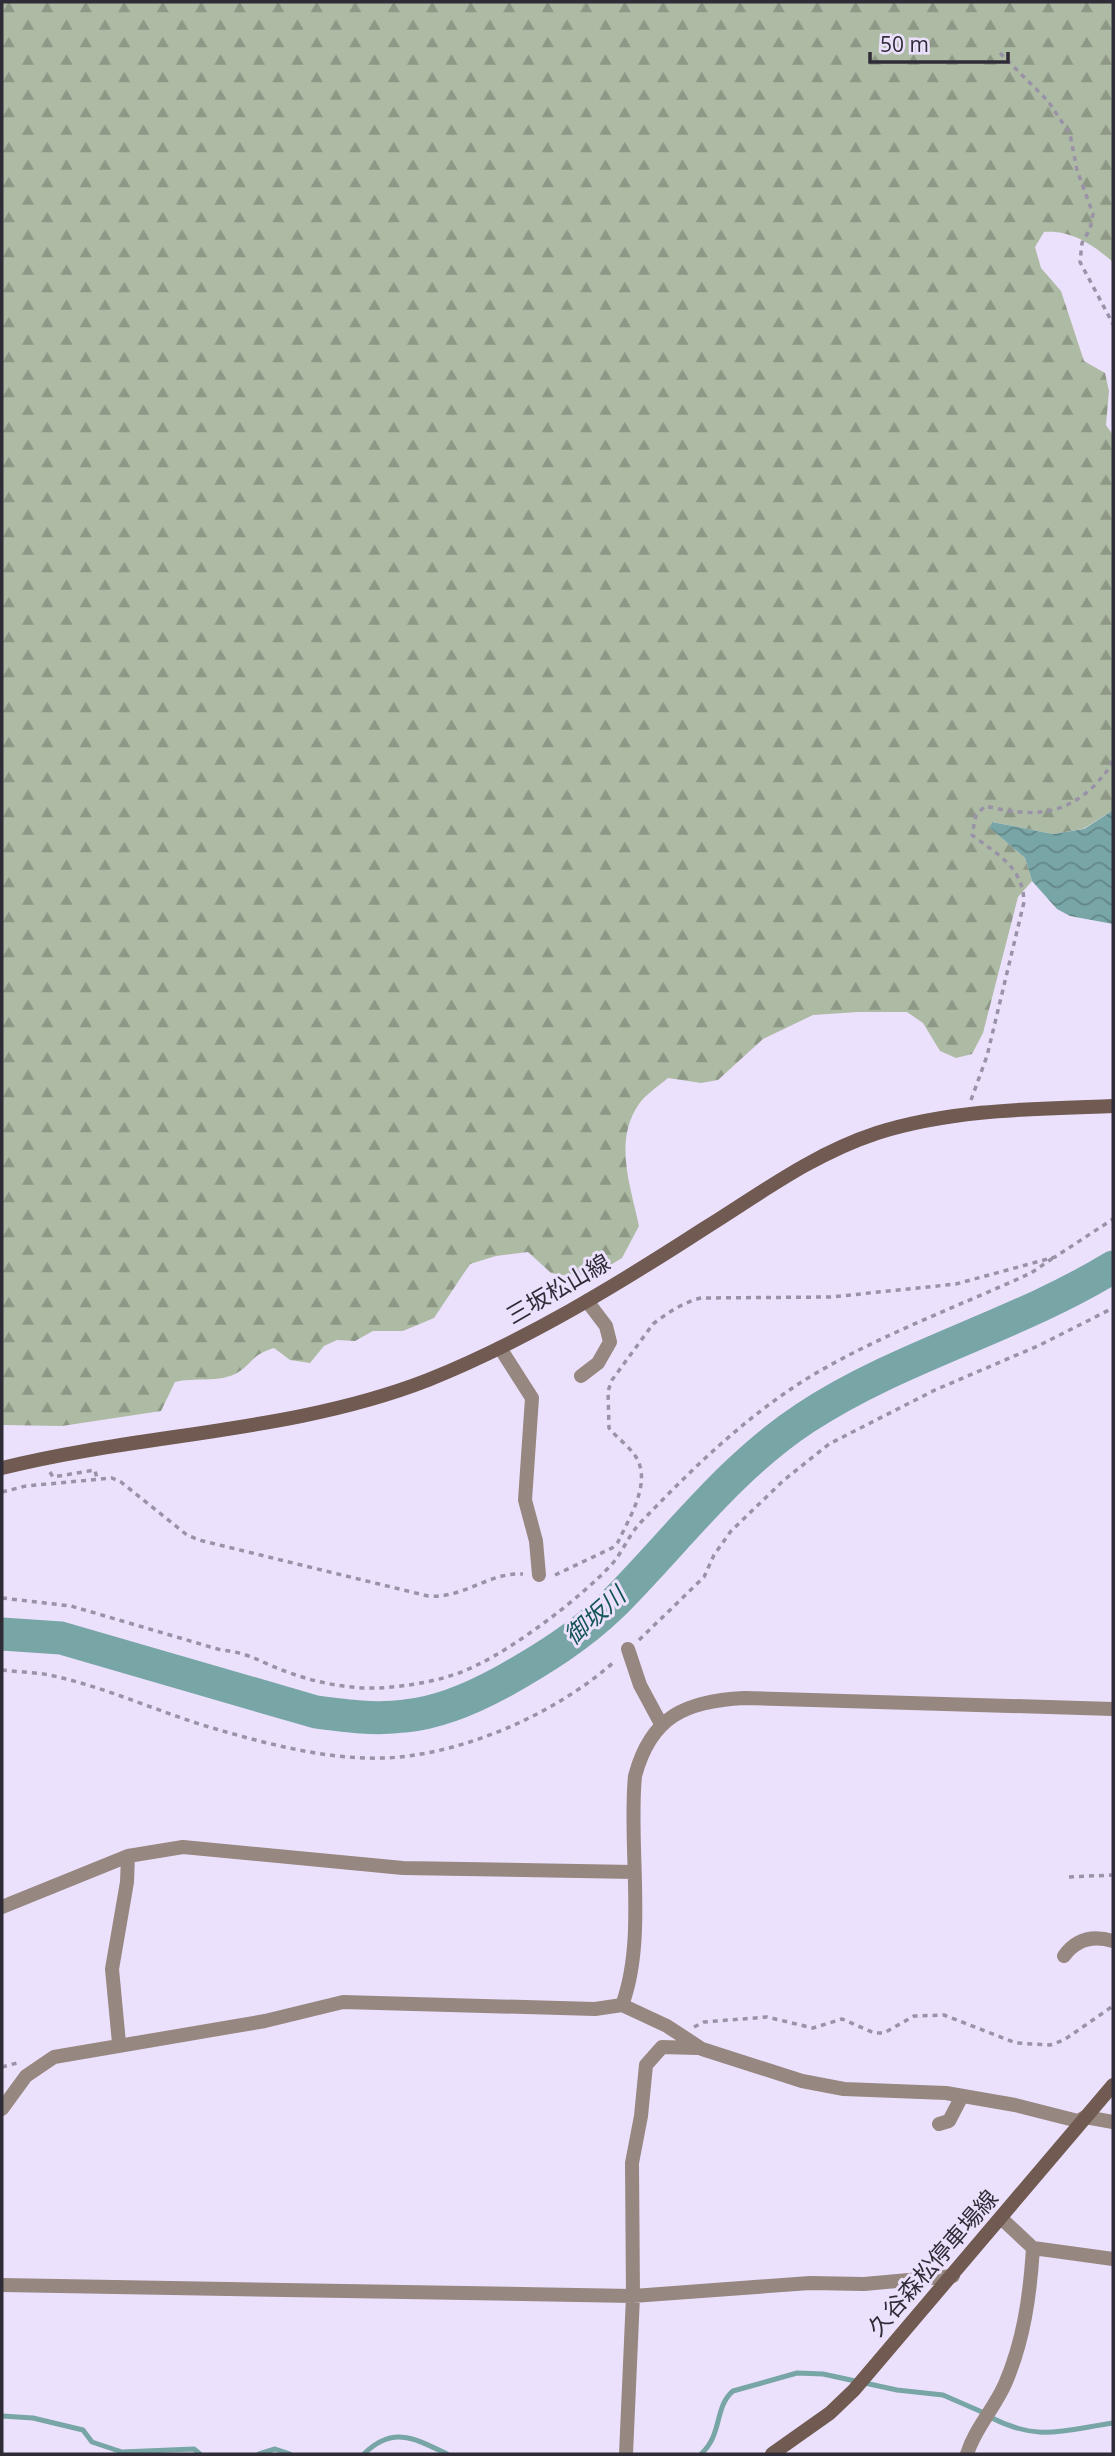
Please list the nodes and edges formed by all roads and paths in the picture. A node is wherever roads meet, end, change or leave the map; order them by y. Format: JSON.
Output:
{"nodes":[{"id":1,"x":1000,"y":53,"type":"dead end"},
{"id":2,"x":1113,"y":324,"type":"edge"},
{"id":3,"x":1113,"y":759,"type":"edge"},
{"id":4,"x":1113,"y":1106,"type":"edge"},
{"id":5,"x":968,"y":1112,"type":"junction"},
{"id":6,"x":1113,"y":1219,"type":"edge"},
{"id":7,"x":587,"y":1301,"type":"junction"},
{"id":8,"x":1113,"y":1308,"type":"edge"},
{"id":9,"x":500,"y":1348,"type":"junction"},
{"id":10,"x":581,"y":1376,"type":"dead end"},
{"id":11,"x":2,"y":1468,"type":"edge"},
{"id":12,"x":2,"y":1492,"type":"edge"},
{"id":13,"x":539,"y":1575,"type":"junction"},
{"id":14,"x":628,"y":1649,"type":"junction"},
{"id":15,"x":2,"y":1670,"type":"edge"},
{"id":16,"x":1113,"y":1709,"type":"edge"},
{"id":17,"x":661,"y":1724,"type":"junction"},
{"id":18,"x":128,"y":1856,"type":"junction"},
{"id":19,"x":634,"y":1872,"type":"junction"},
{"id":20,"x":1113,"y":1875,"type":"edge"},
{"id":21,"x":1069,"y":1877,"type":"dead end"},
{"id":22,"x":2,"y":1907,"type":"edge"},
{"id":23,"x":1113,"y":1941,"type":"edge"},
{"id":24,"x":1064,"y":1956,"type":"dead end"},
{"id":25,"x":622,"y":2005,"type":"junction"},
{"id":26,"x":1113,"y":2006,"type":"edge"},
{"id":27,"x":683,"y":2036,"type":"junction"},
{"id":28,"x":119,"y":2043,"type":"junction"},
{"id":29,"x":702,"y":2049,"type":"junction"},
{"id":30,"x":1113,"y":2085,"type":"edge"},
{"id":31,"x":962,"y":2096,"type":"junction"},
{"id":32,"x":2,"y":2109,"type":"edge"},
{"id":33,"x":1085,"y":2117,"type":"junction"},
{"id":34,"x":1113,"y":2122,"type":"edge"},
{"id":35,"x":939,"y":2124,"type":"dead end"},
{"id":36,"x":1002,"y":2219,"type":"junction"},
{"id":37,"x":1033,"y":2248,"type":"junction"},
{"id":38,"x":1113,"y":2259,"type":"edge"},
{"id":39,"x":953,"y":2276,"type":"junction"},
{"id":40,"x":2,"y":2284,"type":"edge"},
{"id":41,"x":633,"y":2295,"type":"junction"},
{"id":42,"x":626,"y":2454,"type":"edge"},
{"id":43,"x":772,"y":2454,"type":"edge"},
{"id":44,"x":967,"y":2454,"type":"edge"}],
"edges":[{"from":1,"to":2,"type":"path"},
{"from":3,"to":5,"type":"path"},
{"from":4,"to":5,"type":"main road","name":"三坂松山線"},
{"from":5,"to":7,"type":"main road","name":"三坂松山線"},
{"from":6,"to":13,"type":"path"},
{"from":7,"to":9,"type":"main road","name":"三坂松山線"},
{"from":7,"to":10,"type":"street"},
{"from":8,"to":14,"type":"path"},
{"from":9,"to":11,"type":"main road","name":"三坂松山線"},
{"from":9,"to":13,"type":"street"},
{"from":12,"to":13,"type":"path"},
{"from":14,"to":15,"type":"path"},
{"from":14,"to":17,"type":"street"},
{"from":16,"to":17,"type":"street"},
{"from":17,"to":19,"type":"street"},
{"from":18,"to":19,"type":"street"},
{"from":18,"to":22,"type":"street"},
{"from":18,"to":28,"type":"street"},
{"from":19,"to":25,"type":"street"},
{"from":20,"to":21,"type":"path"},
{"from":23,"to":24,"type":"street"},
{"from":25,"to":27,"type":"street"},
{"from":25,"to":28,"type":"street"},
{"from":26,"to":27,"type":"path"},
{"from":27,"to":29,"type":"street"},
{"from":28,"to":32,"type":"street"},
{"from":29,"to":31,"type":"street"},
{"from":29,"to":41,"type":"street"},
{"from":30,"to":33,"type":"main road","name":"久谷森松停車場線"},
{"from":31,"to":33,"type":"street"},
{"from":31,"to":35,"type":"street"},
{"from":33,"to":34,"type":"street"},
{"from":33,"to":36,"type":"main road","name":"久谷森松停車場線"},
{"from":36,"to":37,"type":"street"},
{"from":36,"to":39,"type":"main road","name":"久谷森松停車場線"},
{"from":37,"to":38,"type":"street"},
{"from":37,"to":44,"type":"street"},
{"from":39,"to":41,"type":"street"},
{"from":39,"to":43,"type":"main road","name":"久谷森松停車場線"},
{"from":40,"to":41,"type":"street"},
{"from":41,"to":42,"type":"street"}]}
